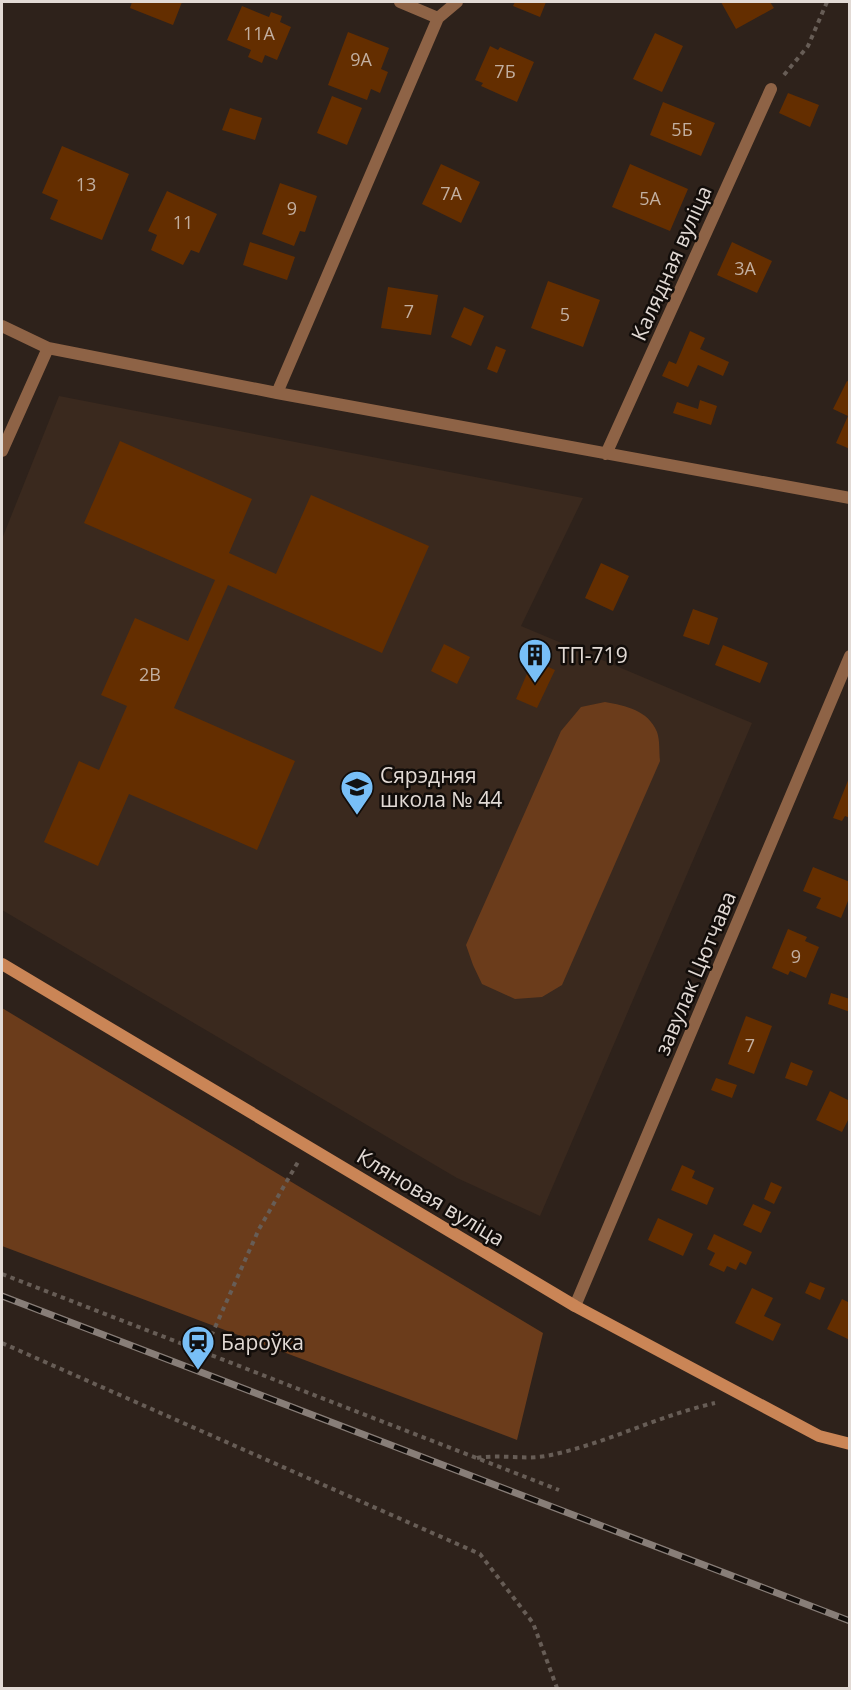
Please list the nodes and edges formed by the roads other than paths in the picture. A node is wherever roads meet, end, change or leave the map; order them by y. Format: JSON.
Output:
{"nodes":[{"id":1,"x":400,"y":2,"type":"edge"},
{"id":2,"x":457,"y":2,"type":"edge"},
{"id":3,"x":438,"y":18,"type":"junction"},
{"id":4,"x":771,"y":89,"type":"road end"},
{"id":5,"x":2,"y":326,"type":"edge"},
{"id":6,"x":48,"y":348,"type":"junction"},
{"id":7,"x":277,"y":393,"type":"junction"},
{"id":8,"x":2,"y":451,"type":"edge"},
{"id":9,"x":606,"y":454,"type":"junction"},
{"id":10,"x":849,"y":498,"type":"edge"},
{"id":11,"x":849,"y":656,"type":"edge"},
{"id":12,"x":2,"y":963,"type":"edge"},
{"id":13,"x":575,"y":1306,"type":"junction"},
{"id":14,"x":849,"y":1444,"type":"edge"}],
"edges":[{"from":1,"to":3,"type":"street"},
{"from":2,"to":3,"type":"street"},
{"from":3,"to":7,"type":"street"},
{"from":4,"to":9,"type":"street","name":"Калядная вуліца"},
{"from":5,"to":6,"type":"street"},
{"from":6,"to":7,"type":"street"},
{"from":6,"to":8,"type":"street"},
{"from":7,"to":9,"type":"street"},
{"from":9,"to":10,"type":"street"},
{"from":11,"to":13,"type":"street","name":"завулак Цютчава"},
{"from":12,"to":13,"type":"street","name":"Кляновая вуліца"},
{"from":13,"to":14,"type":"street","name":"Кляновая вуліца"}]}
